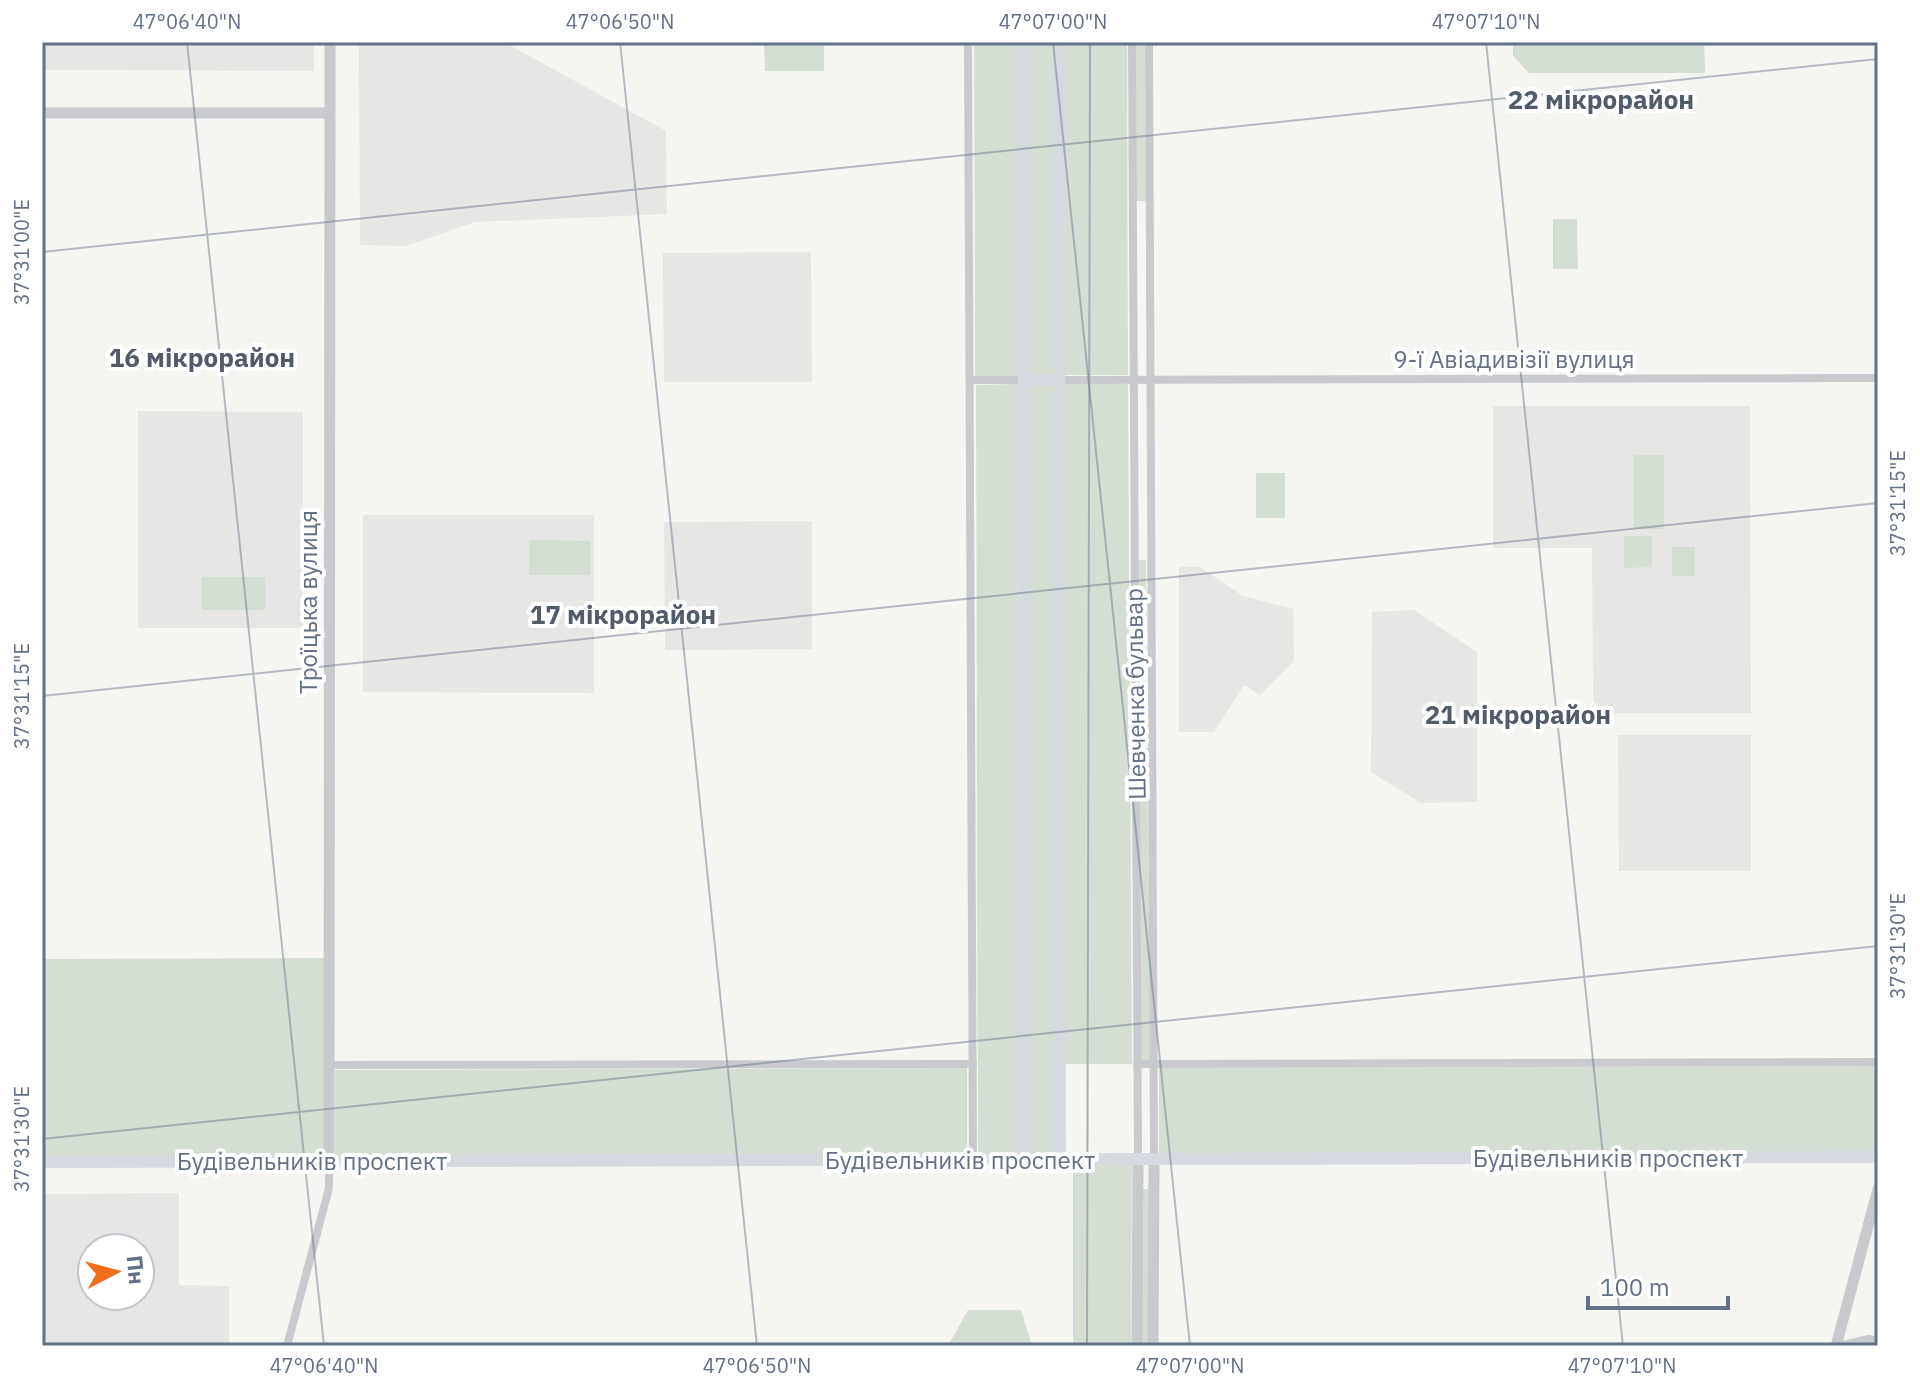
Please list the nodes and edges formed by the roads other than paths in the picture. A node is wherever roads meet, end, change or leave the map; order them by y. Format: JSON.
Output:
{"nodes":[{"id":1,"x":330,"y":42,"type":"edge"},
{"id":2,"x":968,"y":42,"type":"edge"},
{"id":3,"x":1024,"y":42,"type":"edge"},
{"id":4,"x":1059,"y":42,"type":"edge"},
{"id":5,"x":1132,"y":42,"type":"edge"},
{"id":6,"x":1149,"y":42,"type":"edge"},
{"id":7,"x":42,"y":113,"type":"edge"},
{"id":8,"x":330,"y":113,"type":"junction"},
{"id":9,"x":1132,"y":204,"type":"junction"},
{"id":10,"x":1149,"y":204,"type":"junction"},
{"id":11,"x":1878,"y":378,"type":"edge"},
{"id":12,"x":970,"y":380,"type":"junction"},
{"id":13,"x":1024,"y":380,"type":"junction"},
{"id":14,"x":1060,"y":380,"type":"junction"},
{"id":15,"x":1133,"y":380,"type":"junction"},
{"id":16,"x":1149,"y":380,"type":"junction"},
{"id":17,"x":1133,"y":556,"type":"junction"},
{"id":18,"x":1150,"y":556,"type":"junction"},
{"id":19,"x":1878,"y":1062,"type":"edge"},
{"id":20,"x":973,"y":1064,"type":"junction"},
{"id":21,"x":1137,"y":1064,"type":"junction"},
{"id":22,"x":1154,"y":1064,"type":"junction"},
{"id":23,"x":329,"y":1065,"type":"junction"},
{"id":24,"x":1878,"y":1157,"type":"edge"},
{"id":25,"x":1024,"y":1159,"type":"junction"},
{"id":26,"x":1060,"y":1159,"type":"junction"},
{"id":27,"x":1138,"y":1159,"type":"junction"},
{"id":28,"x":1154,"y":1159,"type":"junction"},
{"id":29,"x":973,"y":1160,"type":"junction"},
{"id":30,"x":329,"y":1161,"type":"junction"},
{"id":31,"x":42,"y":1162,"type":"edge"},
{"id":32,"x":1878,"y":1189,"type":"edge"},
{"id":33,"x":1878,"y":1341,"type":"edge"},
{"id":34,"x":287,"y":1346,"type":"edge"},
{"id":35,"x":1137,"y":1346,"type":"edge"},
{"id":36,"x":1153,"y":1346,"type":"edge"},
{"id":37,"x":1838,"y":1346,"type":"edge"}],
"edges":[{"from":1,"to":8,"type":"street","name":"Троїцька вулиця"},
{"from":2,"to":12,"type":"street"},
{"from":3,"to":13,"type":"main road"},
{"from":4,"to":14,"type":"main road"},
{"from":5,"to":9,"type":"street","name":"Шевченка бульвар"},
{"from":6,"to":10,"type":"street","name":"Шевченка бульвар"},
{"from":7,"to":8,"type":"street"},
{"from":8,"to":23,"type":"street","name":"Троїцька вулиця"},
{"from":9,"to":10,"type":"street"},
{"from":9,"to":15,"type":"street","name":"Шевченка бульвар"},
{"from":10,"to":16,"type":"street","name":"Шевченка бульвар"},
{"from":11,"to":16,"type":"street","name":"9-ї Авіадивізії вулиця"},
{"from":12,"to":13,"type":"street"},
{"from":12,"to":20,"type":"street"},
{"from":13,"to":14,"type":"main road"},
{"from":13,"to":25,"type":"main road"},
{"from":14,"to":15,"type":"street","name":"9-ї Авіадивізії вулиця"},
{"from":14,"to":26,"type":"main road"},
{"from":15,"to":16,"type":"street","name":"9-ї Авіадивізії вулиця"},
{"from":15,"to":17,"type":"street","name":"Шевченка бульвар"},
{"from":16,"to":18,"type":"street","name":"Шевченка бульвар"},
{"from":17,"to":18,"type":"street"},
{"from":17,"to":21,"type":"street","name":"Шевченка бульвар"},
{"from":18,"to":22,"type":"street","name":"Шевченка бульвар"},
{"from":19,"to":22,"type":"street"},
{"from":20,"to":23,"type":"street"},
{"from":20,"to":29,"type":"street"},
{"from":21,"to":22,"type":"street"},
{"from":21,"to":27,"type":"street","name":"Шевченка бульвар"},
{"from":22,"to":28,"type":"street","name":"Шевченка бульвар"},
{"from":23,"to":30,"type":"street","name":"Троїцька вулиця"},
{"from":24,"to":28,"type":"main road","name":"Будівельників проспект"},
{"from":25,"to":26,"type":"main road","name":"Будівельників проспект"},
{"from":25,"to":29,"type":"main road","name":"Будівельників проспект"},
{"from":26,"to":27,"type":"main road","name":"Будівельників проспект"},
{"from":27,"to":28,"type":"main road","name":"Будівельників проспект"},
{"from":27,"to":35,"type":"street","name":"Шевченка бульвар"},
{"from":28,"to":36,"type":"street","name":"Шевченка бульвар"},
{"from":29,"to":30,"type":"main road","name":"Будівельників проспект"},
{"from":30,"to":31,"type":"main road","name":"Будівельників проспект"},
{"from":30,"to":34,"type":"street"},
{"from":32,"to":37,"type":"street"},
{"from":33,"to":37,"type":"street"}]}
